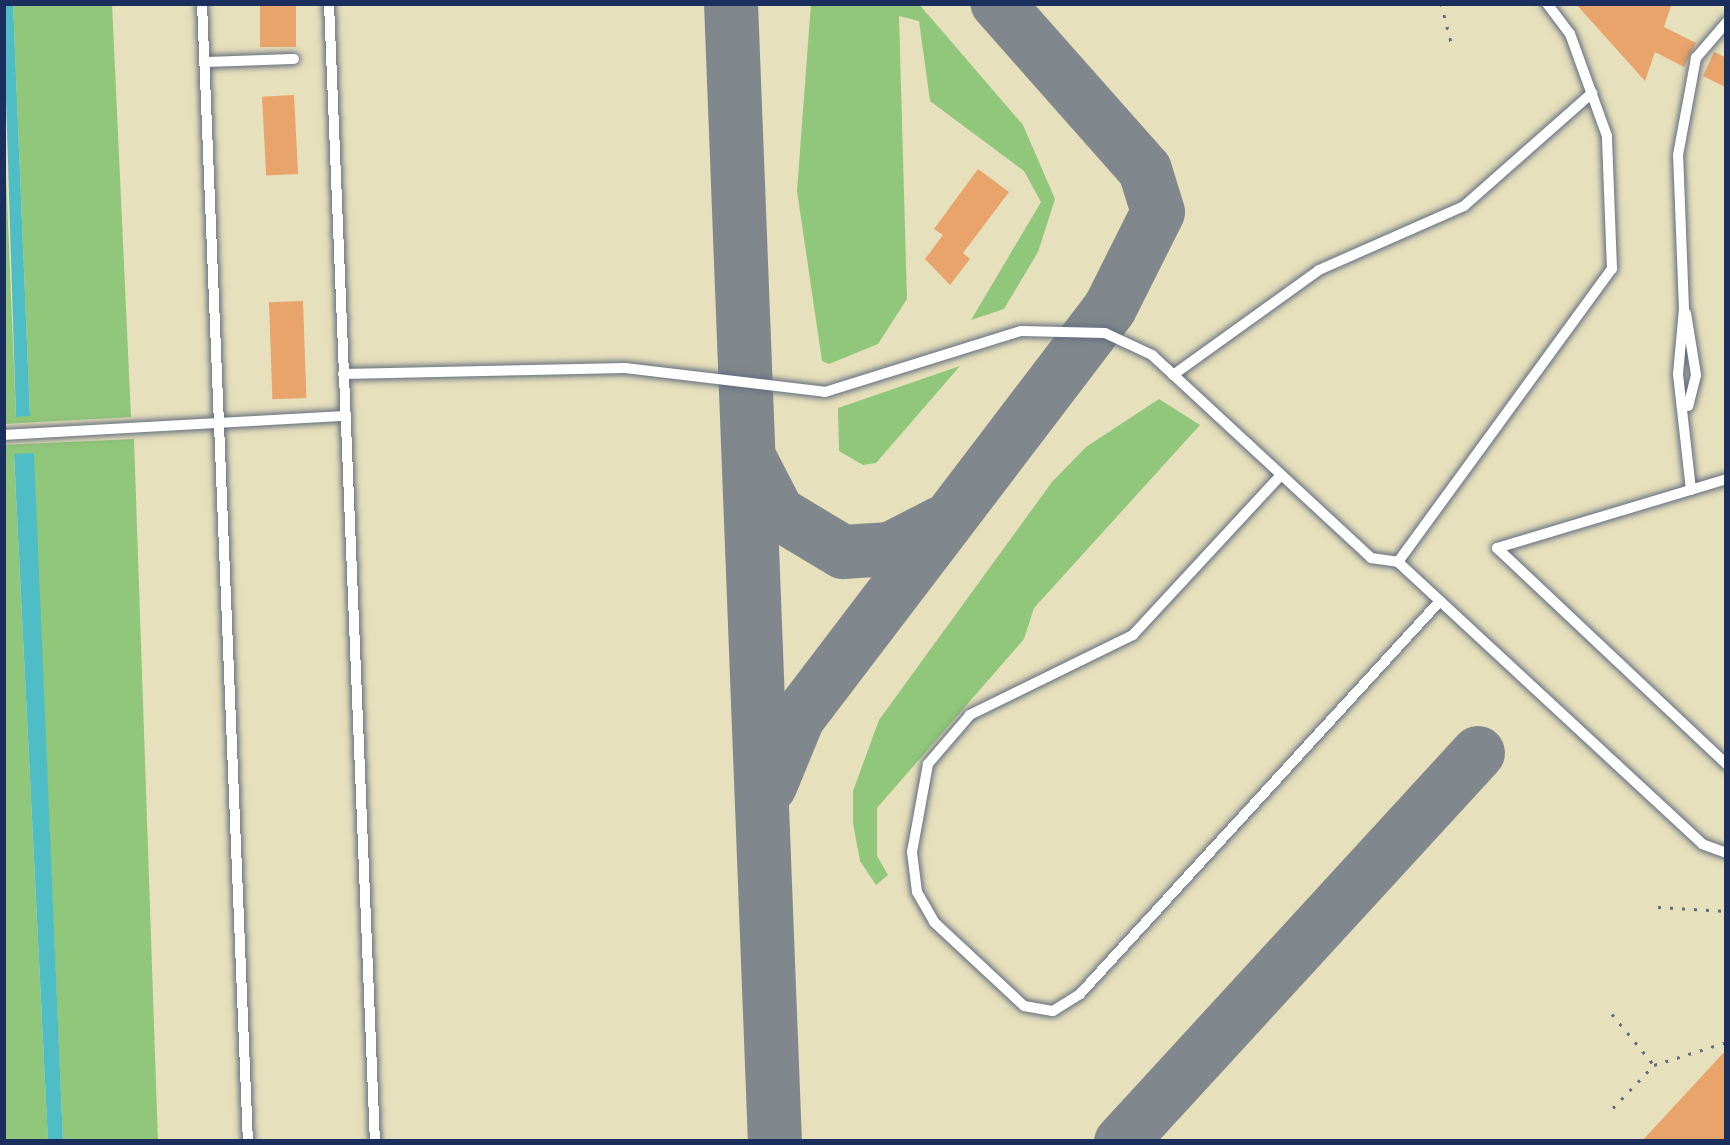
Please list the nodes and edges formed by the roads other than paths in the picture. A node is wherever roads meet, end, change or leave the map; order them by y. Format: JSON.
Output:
{"nodes":[{"id":1,"x":202,"y":3,"type":"edge"},
{"id":2,"x":329,"y":3,"type":"edge"},
{"id":3,"x":1546,"y":3,"type":"edge"},
{"id":4,"x":1727,"y":22,"type":"edge"},
{"id":5,"x":294,"y":59,"type":"dead end"},
{"id":6,"x":204,"y":62,"type":"junction"},
{"id":7,"x":1592,"y":93,"type":"junction"},
{"id":8,"x":343,"y":374,"type":"junction"},
{"id":9,"x":1173,"y":375,"type":"junction"},
{"id":10,"x":344,"y":416,"type":"junction"},
{"id":11,"x":219,"y":424,"type":"junction"},
{"id":12,"x":3,"y":435,"type":"edge"},
{"id":13,"x":1281,"y":475,"type":"junction"},
{"id":14,"x":1727,"y":479,"type":"edge"},
{"id":15,"x":1691,"y":490,"type":"junction"},
{"id":16,"x":1398,"y":562,"type":"junction"},
{"id":17,"x":1440,"y":601,"type":"junction"},
{"id":18,"x":1727,"y":765,"type":"edge"},
{"id":19,"x":1727,"y":853,"type":"edge"},
{"id":20,"x":248,"y":1142,"type":"edge"},
{"id":21,"x":375,"y":1142,"type":"edge"}],
"edges":[{"from":1,"to":6,"type":"lane"},
{"from":2,"to":8,"type":"lane"},
{"from":3,"to":7,"type":"lane"},
{"from":4,"to":15,"type":"lane"},
{"from":5,"to":6,"type":"lane"},
{"from":6,"to":11,"type":"lane"},
{"from":7,"to":9,"type":"lane"},
{"from":7,"to":16,"type":"lane"},
{"from":8,"to":9,"type":"lane"},
{"from":8,"to":10,"type":"lane"},
{"from":9,"to":13,"type":"lane"},
{"from":10,"to":11,"type":"lane"},
{"from":10,"to":21,"type":"lane"},
{"from":11,"to":12,"type":"lane"},
{"from":11,"to":20,"type":"lane"},
{"from":13,"to":16,"type":"lane"},
{"from":13,"to":17,"type":"lane"},
{"from":14,"to":15,"type":"lane"},
{"from":15,"to":18,"type":"lane"},
{"from":16,"to":17,"type":"lane"},
{"from":17,"to":19,"type":"lane"}]}
